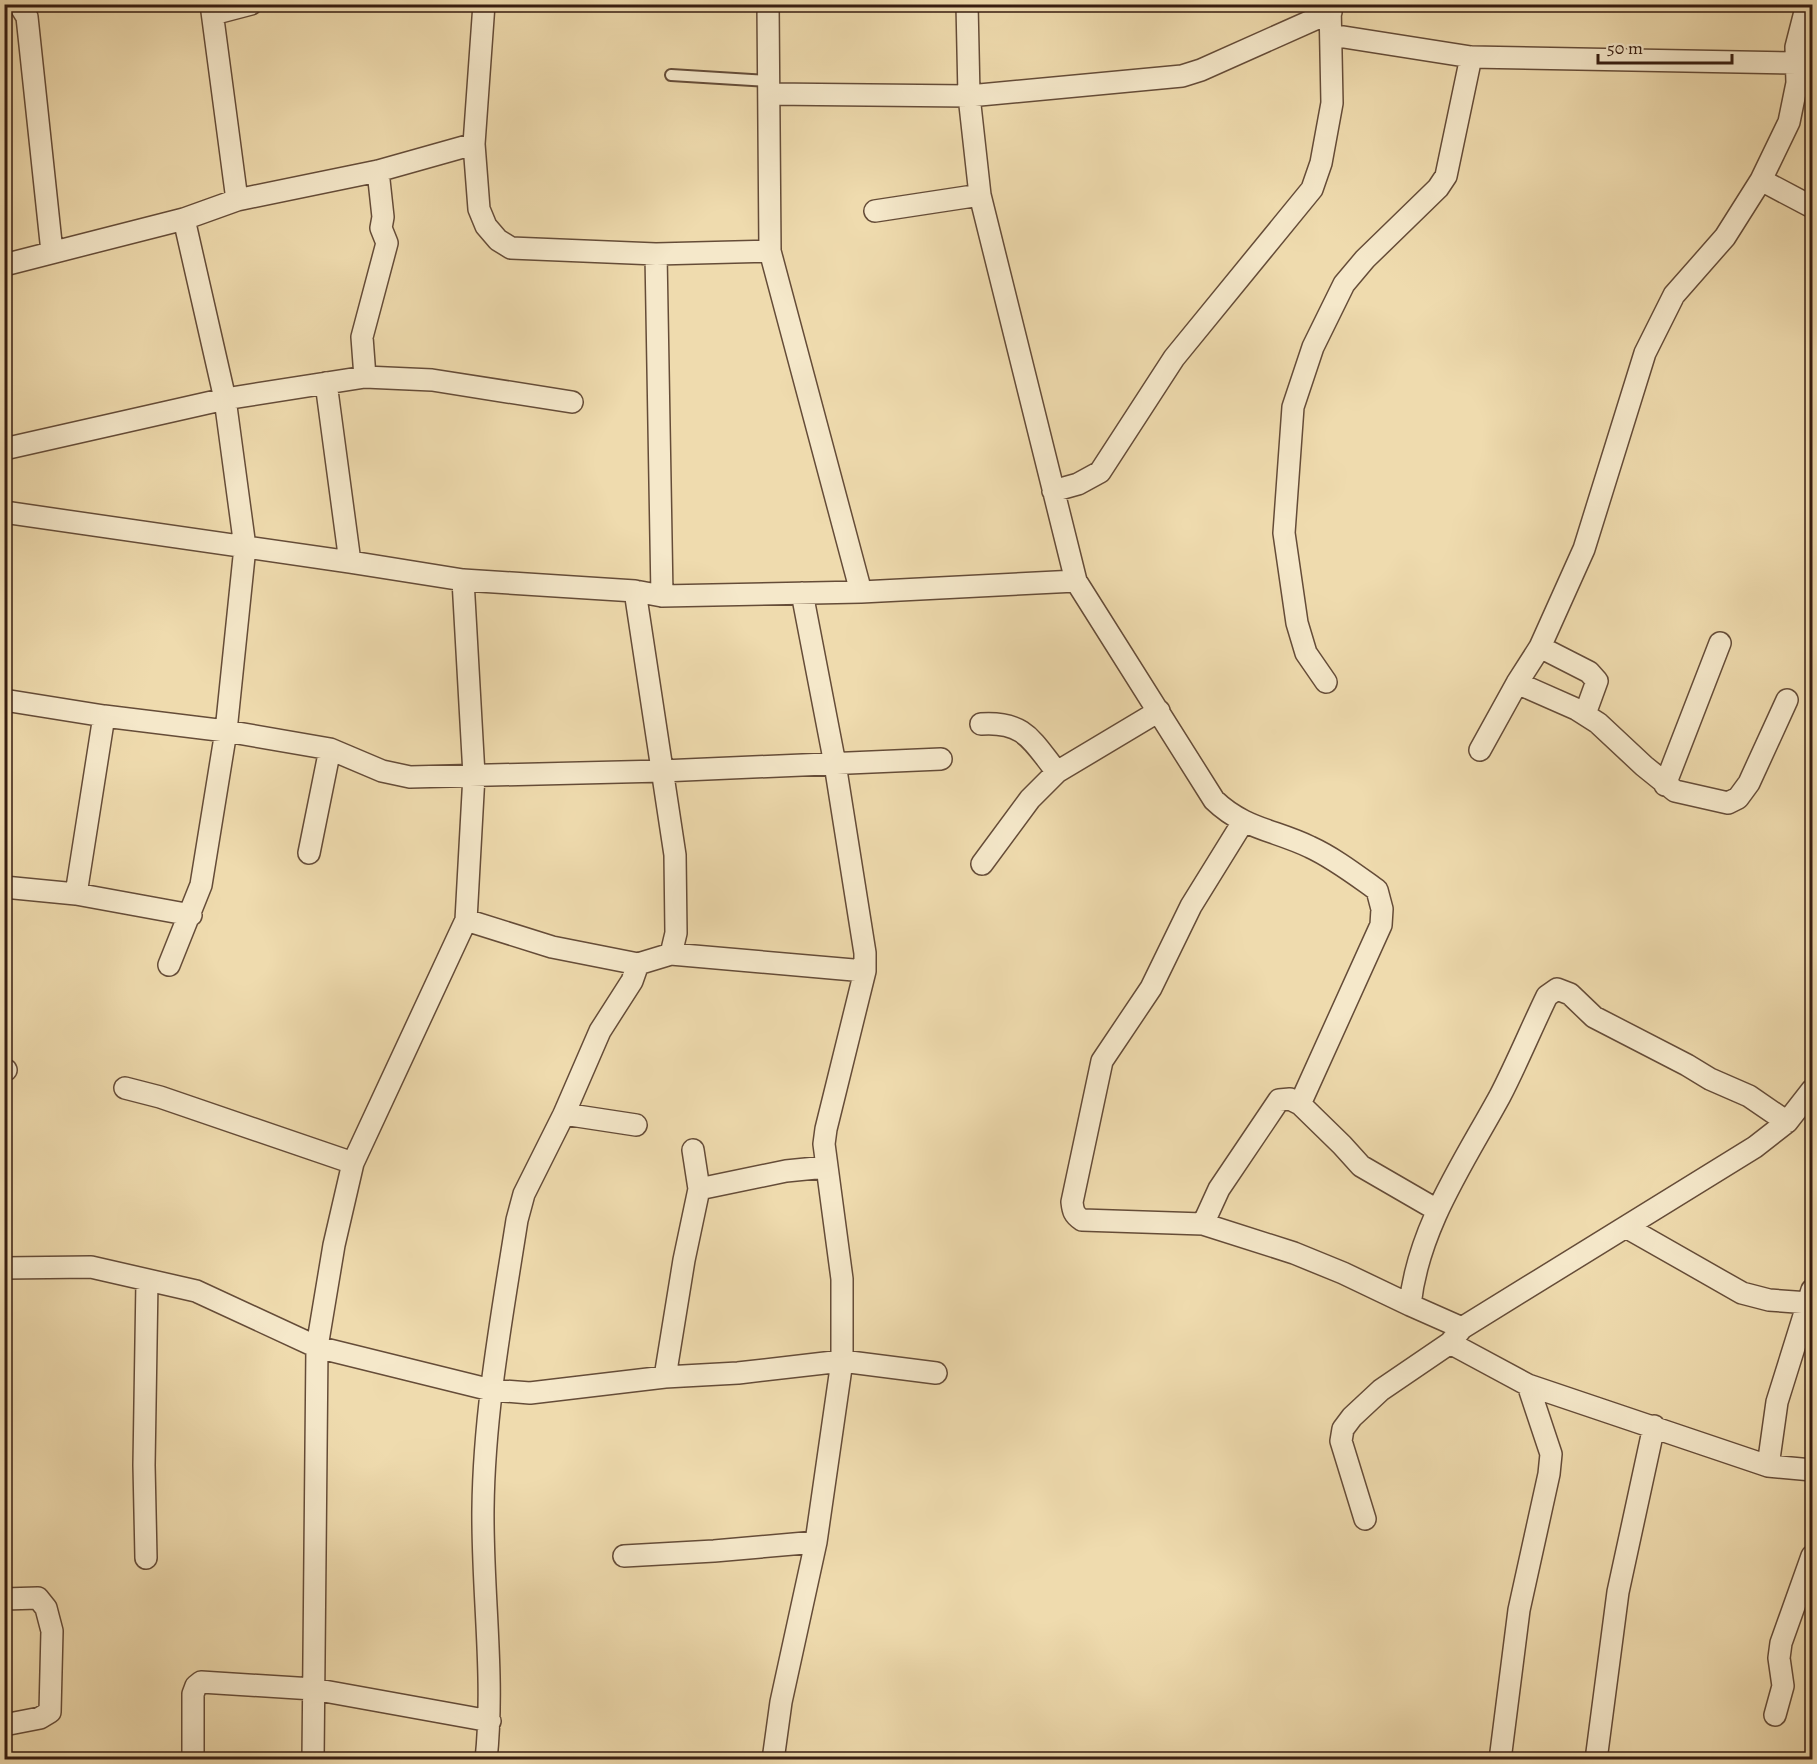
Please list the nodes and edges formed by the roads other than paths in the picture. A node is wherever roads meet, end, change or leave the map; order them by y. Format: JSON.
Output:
{"nodes":[{"id":1,"x":19,"y":4,"type":"edge"},
{"id":2,"x":250,"y":4,"type":"edge"},
{"id":3,"x":484,"y":4,"type":"edge"},
{"id":4,"x":768,"y":4,"type":"edge"},
{"id":5,"x":967,"y":4,"type":"edge"},
{"id":6,"x":1807,"y":4,"type":"edge"},
{"id":7,"x":1330,"y":8,"type":"edge"},
{"id":8,"x":212,"y":9,"type":"edge"},
{"id":9,"x":1331,"y":35,"type":"junction"},
{"id":10,"x":1471,"y":57,"type":"junction"},
{"id":11,"x":1797,"y":63,"type":"junction"},
{"id":12,"x":671,"y":75,"type":"dead end"},
{"id":13,"x":769,"y":87,"type":"junction"},
{"id":14,"x":969,"y":96,"type":"junction"},
{"id":15,"x":474,"y":144,"type":"junction"},
{"id":16,"x":378,"y":171,"type":"junction"},
{"id":17,"x":1761,"y":180,"type":"junction"},
{"id":18,"x":980,"y":195,"type":"junction"},
{"id":19,"x":237,"y":200,"type":"junction"},
{"id":20,"x":1812,"y":207,"type":"edge"},
{"id":21,"x":876,"y":211,"type":"dead end"},
{"id":22,"x":184,"y":219,"type":"junction"},
{"id":23,"x":770,"y":251,"type":"junction"},
{"id":24,"x":52,"y":252,"type":"junction"},
{"id":25,"x":656,"y":254,"type":"junction"},
{"id":26,"x":4,"y":265,"type":"edge"},
{"id":27,"x":365,"y":377,"type":"junction"},
{"id":28,"x":326,"y":383,"type":"junction"},
{"id":29,"x":225,"y":399,"type":"junction"},
{"id":30,"x":572,"y":402,"type":"dead end"},
{"id":31,"x":4,"y":448,"type":"edge"},
{"id":32,"x":1053,"y":491,"type":"junction"},
{"id":33,"x":4,"y":512,"type":"edge"},
{"id":34,"x":246,"y":547,"type":"junction"},
{"id":35,"x":350,"y":562,"type":"junction"},
{"id":36,"x":463,"y":580,"type":"junction"},
{"id":37,"x":1076,"y":581,"type":"junction"},
{"id":38,"x":635,"y":591,"type":"junction"},
{"id":39,"x":861,"y":592,"type":"junction"},
{"id":40,"x":802,"y":593,"type":"junction"},
{"id":41,"x":662,"y":596,"type":"junction"},
{"id":42,"x":1720,"y":643,"type":"dead end"},
{"id":43,"x":1540,"y":647,"type":"junction"},
{"id":44,"x":1326,"y":682,"type":"dead end"},
{"id":45,"x":1517,"y":683,"type":"junction"},
{"id":46,"x":4,"y":700,"type":"edge"},
{"id":47,"x":1787,"y":700,"type":"dead end"},
{"id":48,"x":1159,"y":711,"type":"junction"},
{"id":49,"x":1585,"y":714,"type":"junction"},
{"id":50,"x":104,"y":716,"type":"junction"},
{"id":51,"x":981,"y":723,"type":"dead end"},
{"id":52,"x":226,"y":731,"type":"junction"},
{"id":53,"x":330,"y":749,"type":"junction"},
{"id":54,"x":1480,"y":750,"type":"dead end"},
{"id":55,"x":941,"y":759,"type":"dead end"},
{"id":56,"x":835,"y":764,"type":"junction"},
{"id":57,"x":663,"y":771,"type":"junction"},
{"id":58,"x":1057,"y":772,"type":"junction"},
{"id":59,"x":474,"y":775,"type":"junction"},
{"id":60,"x":1665,"y":785,"type":"junction"},
{"id":61,"x":1243,"y":822,"type":"junction"},
{"id":62,"x":309,"y":853,"type":"dead end"},
{"id":63,"x":982,"y":864,"type":"dead end"},
{"id":64,"x":4,"y":887,"type":"edge"},
{"id":65,"x":76,"y":894,"type":"junction"},
{"id":66,"x":190,"y":915,"type":"junction"},
{"id":67,"x":466,"y":920,"type":"junction"},
{"id":68,"x":671,"y":954,"type":"junction"},
{"id":69,"x":638,"y":964,"type":"junction"},
{"id":70,"x":169,"y":965,"type":"dead end"},
{"id":71,"x":866,"y":971,"type":"junction"},
{"id":72,"x":124,"y":1088,"type":"dead end"},
{"id":73,"x":1812,"y":1090,"type":"edge"},
{"id":74,"x":1300,"y":1104,"type":"junction"},
{"id":75,"x":564,"y":1114,"type":"junction"},
{"id":76,"x":1787,"y":1122,"type":"junction"},
{"id":77,"x":636,"y":1125,"type":"dead end"},
{"id":78,"x":693,"y":1150,"type":"dead end"},
{"id":79,"x":353,"y":1163,"type":"junction"},
{"id":80,"x":826,"y":1167,"type":"junction"},
{"id":81,"x":699,"y":1189,"type":"junction"},
{"id":82,"x":1437,"y":1210,"type":"junction"},
{"id":83,"x":1203,"y":1224,"type":"junction"},
{"id":84,"x":1626,"y":1227,"type":"junction"},
{"id":85,"x":4,"y":1268,"type":"edge"},
{"id":86,"x":147,"y":1281,"type":"junction"},
{"id":87,"x":1811,"y":1296,"type":"edge"},
{"id":88,"x":1410,"y":1305,"type":"junction"},
{"id":89,"x":1456,"y":1336,"type":"junction"},
{"id":90,"x":1804,"y":1343,"type":"edge"},
{"id":91,"x":317,"y":1347,"type":"junction"},
{"id":92,"x":842,"y":1361,"type":"junction"},
{"id":93,"x":936,"y":1372,"type":"dead end"},
{"id":94,"x":664,"y":1377,"type":"junction"},
{"id":95,"x":1528,"y":1385,"type":"junction"},
{"id":96,"x":491,"y":1390,"type":"junction"},
{"id":97,"x":1654,"y":1426,"type":"junction"},
{"id":98,"x":1768,"y":1466,"type":"junction"},
{"id":99,"x":1812,"y":1470,"type":"edge"},
{"id":100,"x":1365,"y":1519,"type":"dead end"},
{"id":101,"x":816,"y":1542,"type":"junction"},
{"id":102,"x":624,"y":1556,"type":"dead end"},
{"id":103,"x":1812,"y":1556,"type":"edge"},
{"id":104,"x":146,"y":1558,"type":"dead end"},
{"id":105,"x":1808,"y":1588,"type":"edge"},
{"id":106,"x":4,"y":1599,"type":"edge"},
{"id":107,"x":313,"y":1689,"type":"junction"},
{"id":108,"x":1775,"y":1715,"type":"dead end"},
{"id":109,"x":490,"y":1721,"type":"junction"},
{"id":110,"x":4,"y":1725,"type":"edge"},
{"id":111,"x":193,"y":1760,"type":"edge"},
{"id":112,"x":313,"y":1760,"type":"edge"},
{"id":113,"x":486,"y":1760,"type":"edge"},
{"id":114,"x":773,"y":1760,"type":"edge"},
{"id":115,"x":1500,"y":1760,"type":"edge"},
{"id":116,"x":1596,"y":1760,"type":"edge"}],
"edges":[{"from":1,"to":24,"type":"street"},
{"from":2,"to":8,"type":"street"},
{"from":3,"to":15,"type":"street"},
{"from":4,"to":13,"type":"street"},
{"from":5,"to":14,"type":"street"},
{"from":6,"to":11,"type":"street"},
{"from":7,"to":9,"type":"street"},
{"from":7,"to":14,"type":"street"},
{"from":8,"to":19,"type":"street"},
{"from":9,"to":10,"type":"street"},
{"from":9,"to":32,"type":"street"},
{"from":10,"to":11,"type":"street"},
{"from":10,"to":44,"type":"street"},
{"from":11,"to":17,"type":"street"},
{"from":12,"to":13,"type":"lane"},
{"from":13,"to":14,"type":"street"},
{"from":13,"to":23,"type":"street"},
{"from":14,"to":18,"type":"street"},
{"from":15,"to":16,"type":"street"},
{"from":15,"to":25,"type":"street"},
{"from":16,"to":19,"type":"street"},
{"from":16,"to":27,"type":"street"},
{"from":17,"to":20,"type":"street"},
{"from":17,"to":43,"type":"street"},
{"from":18,"to":21,"type":"street"},
{"from":18,"to":32,"type":"street"},
{"from":19,"to":22,"type":"street"},
{"from":22,"to":24,"type":"street"},
{"from":22,"to":29,"type":"street"},
{"from":23,"to":25,"type":"street"},
{"from":23,"to":39,"type":"street"},
{"from":24,"to":26,"type":"street"},
{"from":25,"to":41,"type":"street"},
{"from":27,"to":28,"type":"street"},
{"from":27,"to":30,"type":"street"},
{"from":28,"to":29,"type":"street"},
{"from":28,"to":35,"type":"street"},
{"from":29,"to":31,"type":"street"},
{"from":29,"to":34,"type":"street"},
{"from":32,"to":37,"type":"street"},
{"from":33,"to":34,"type":"street"},
{"from":34,"to":35,"type":"street"},
{"from":34,"to":52,"type":"street"},
{"from":35,"to":36,"type":"street"},
{"from":36,"to":38,"type":"street"},
{"from":36,"to":59,"type":"street"},
{"from":37,"to":39,"type":"street"},
{"from":37,"to":48,"type":"street"},
{"from":38,"to":41,"type":"street"},
{"from":38,"to":57,"type":"street"},
{"from":39,"to":40,"type":"street"},
{"from":40,"to":41,"type":"street"},
{"from":40,"to":56,"type":"street"},
{"from":42,"to":60,"type":"street"},
{"from":43,"to":45,"type":"street"},
{"from":43,"to":49,"type":"street"},
{"from":45,"to":49,"type":"street"},
{"from":45,"to":54,"type":"street"},
{"from":46,"to":50,"type":"street"},
{"from":47,"to":60,"type":"street"},
{"from":48,"to":58,"type":"street"},
{"from":48,"to":61,"type":"street"},
{"from":49,"to":60,"type":"street"},
{"from":50,"to":52,"type":"street"},
{"from":50,"to":65,"type":"street"},
{"from":51,"to":58,"type":"street"},
{"from":52,"to":53,"type":"street"},
{"from":52,"to":66,"type":"street"},
{"from":53,"to":59,"type":"street"},
{"from":53,"to":62,"type":"street"},
{"from":55,"to":56,"type":"street"},
{"from":56,"to":57,"type":"street"},
{"from":56,"to":71,"type":"street"},
{"from":57,"to":59,"type":"street"},
{"from":57,"to":68,"type":"street"},
{"from":58,"to":63,"type":"street"},
{"from":59,"to":67,"type":"street"},
{"from":61,"to":74,"type":"street"},
{"from":61,"to":83,"type":"street"},
{"from":64,"to":65,"type":"street"},
{"from":65,"to":66,"type":"street"},
{"from":66,"to":70,"type":"street"},
{"from":67,"to":69,"type":"street"},
{"from":67,"to":79,"type":"street"},
{"from":68,"to":69,"type":"street"},
{"from":68,"to":71,"type":"street"},
{"from":69,"to":75,"type":"street"},
{"from":71,"to":80,"type":"street"},
{"from":72,"to":79,"type":"street"},
{"from":73,"to":76,"type":"street"},
{"from":74,"to":82,"type":"street"},
{"from":74,"to":83,"type":"street"},
{"from":75,"to":77,"type":"street"},
{"from":75,"to":96,"type":"street"},
{"from":76,"to":82,"type":"street"},
{"from":76,"to":84,"type":"street"},
{"from":78,"to":81,"type":"street"},
{"from":79,"to":91,"type":"street"},
{"from":80,"to":81,"type":"street"},
{"from":80,"to":92,"type":"street"},
{"from":81,"to":94,"type":"street"},
{"from":82,"to":88,"type":"street"},
{"from":83,"to":88,"type":"street"},
{"from":84,"to":87,"type":"street"},
{"from":84,"to":89,"type":"street"},
{"from":85,"to":86,"type":"street"},
{"from":86,"to":91,"type":"street"},
{"from":86,"to":104,"type":"street"},
{"from":87,"to":90,"type":"street"},
{"from":88,"to":89,"type":"street"},
{"from":89,"to":95,"type":"street"},
{"from":89,"to":100,"type":"street"},
{"from":90,"to":98,"type":"street"},
{"from":91,"to":96,"type":"street"},
{"from":91,"to":107,"type":"street"},
{"from":92,"to":93,"type":"street"},
{"from":92,"to":94,"type":"street"},
{"from":92,"to":101,"type":"street"},
{"from":94,"to":96,"type":"street"},
{"from":95,"to":97,"type":"street"},
{"from":95,"to":115,"type":"street"},
{"from":96,"to":109,"type":"street"},
{"from":97,"to":98,"type":"street"},
{"from":97,"to":116,"type":"street"},
{"from":98,"to":99,"type":"street"},
{"from":101,"to":102,"type":"street"},
{"from":101,"to":114,"type":"street"},
{"from":103,"to":105,"type":"street"},
{"from":105,"to":108,"type":"street"},
{"from":106,"to":110,"type":"street"},
{"from":107,"to":109,"type":"street"},
{"from":107,"to":111,"type":"street"},
{"from":107,"to":112,"type":"street"},
{"from":109,"to":113,"type":"street"}]}
